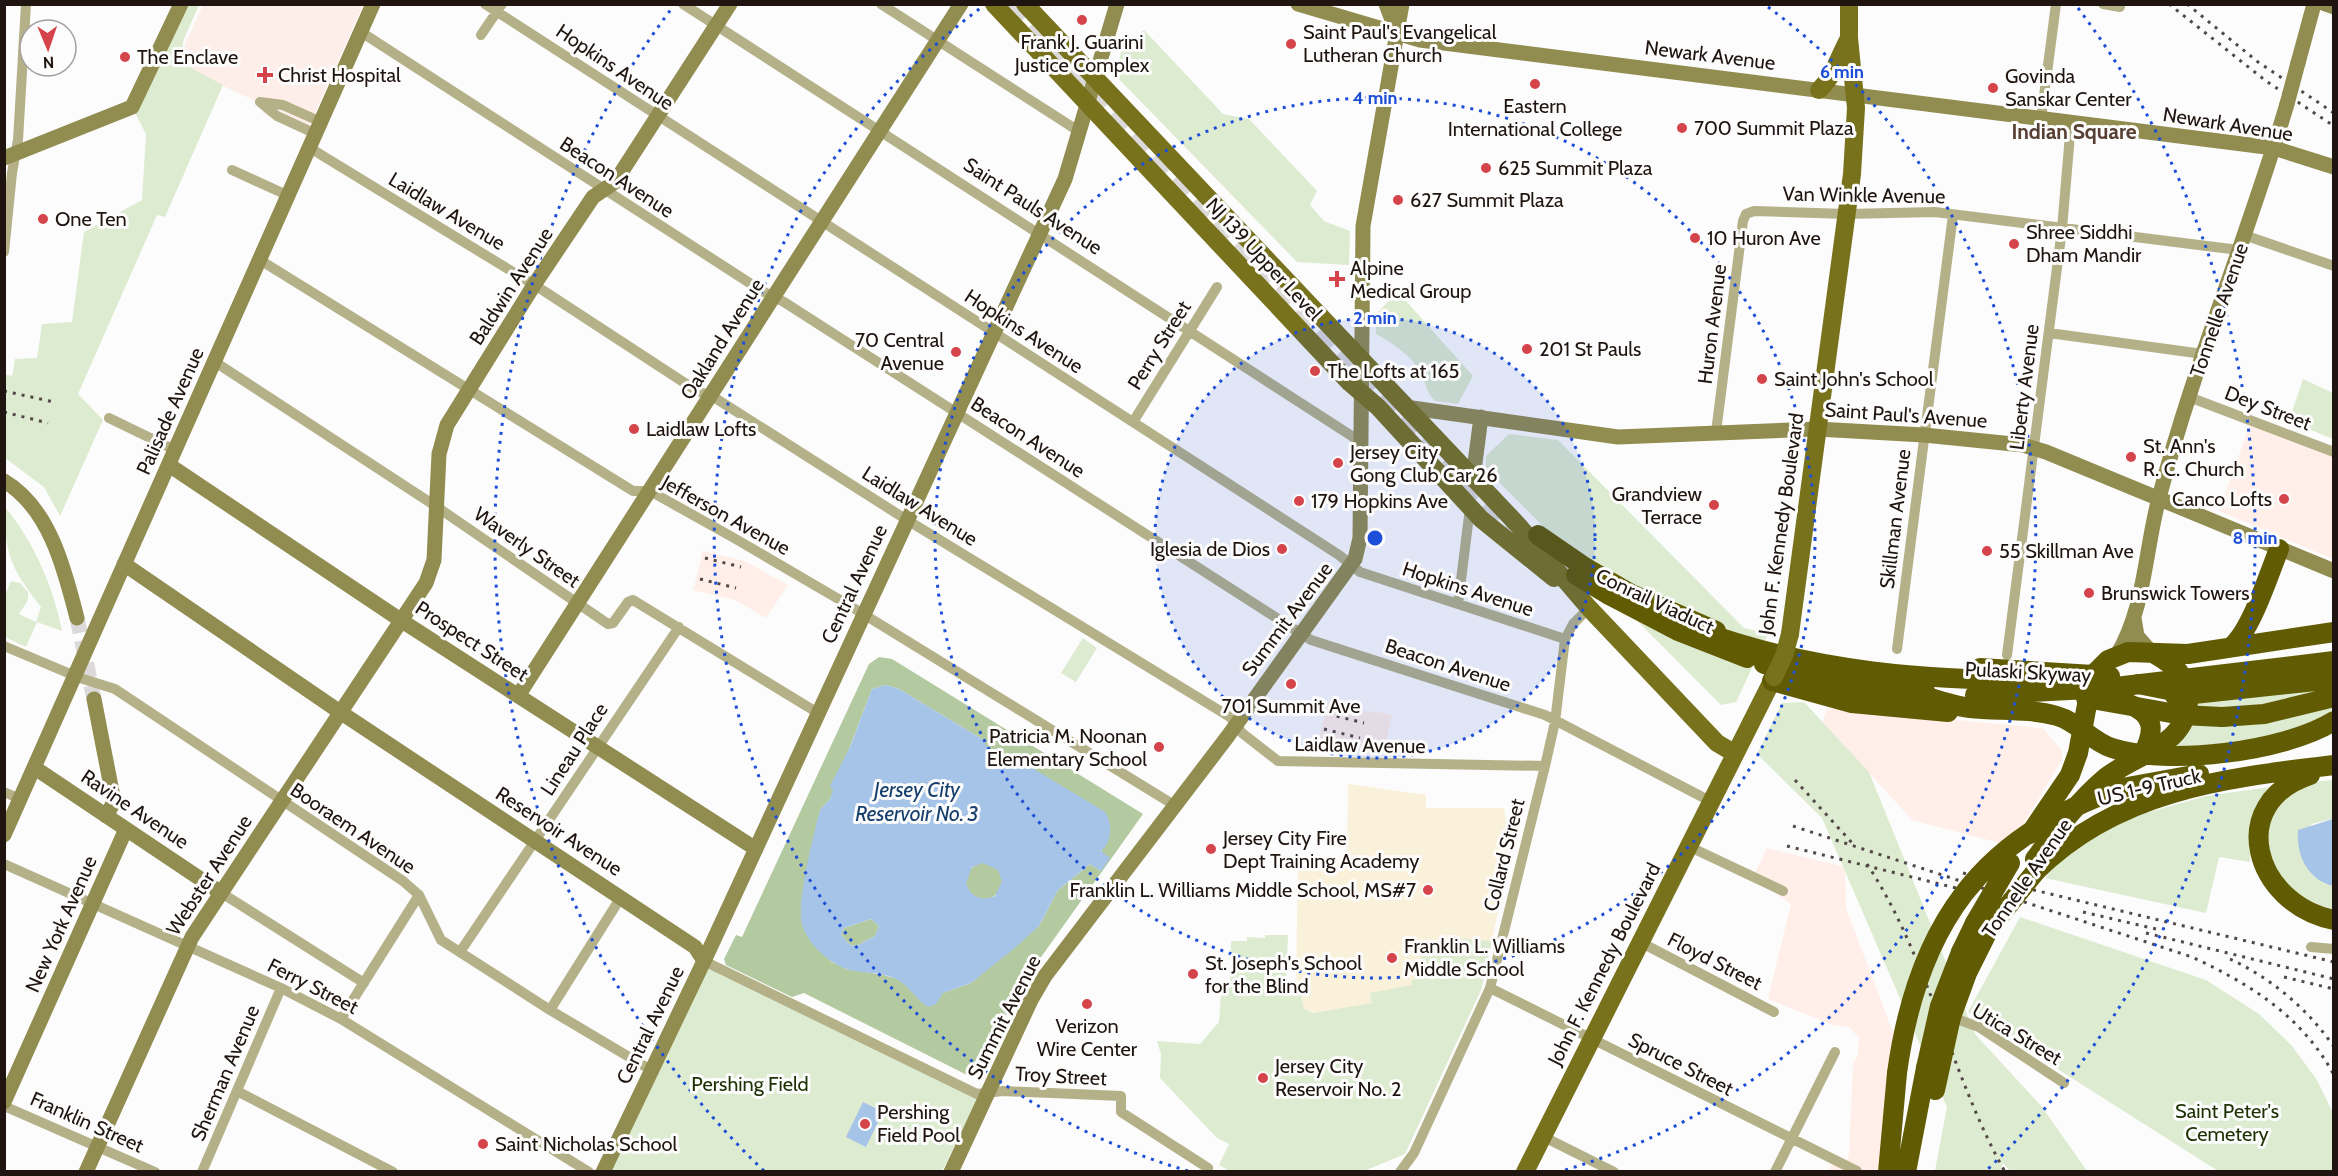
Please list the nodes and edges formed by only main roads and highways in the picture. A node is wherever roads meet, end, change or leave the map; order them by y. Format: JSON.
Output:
{"nodes":[{"id":1,"x":994,"y":4,"type":"edge"},
{"id":2,"x":1025,"y":4,"type":"edge"},
{"id":3,"x":1849,"y":4,"type":"edge"},
{"id":4,"x":1849,"y":38,"type":"junction"},
{"id":5,"x":1819,"y":90,"type":"road end"},
{"id":6,"x":1539,"y":535,"type":"dead end"},
{"id":7,"x":2279,"y":549,"type":"road end"},
{"id":8,"x":1581,"y":571,"type":"junction"},
{"id":9,"x":2256,"y":607,"type":"junction"},
{"id":10,"x":1589,"y":608,"type":"junction"},
{"id":11,"x":2334,"y":632,"type":"edge"},
{"id":12,"x":2277,"y":641,"type":"junction"},
{"id":13,"x":1736,"y":645,"type":"junction"},
{"id":14,"x":2231,"y":647,"type":"junction"},
{"id":15,"x":2152,"y":653,"type":"junction"},
{"id":16,"x":2334,"y":655,"type":"edge"},
{"id":17,"x":2115,"y":656,"type":"junction"},
{"id":18,"x":2334,"y":662,"type":"edge"},
{"id":19,"x":2328,"y":678,"type":"edge"},
{"id":20,"x":1773,"y":679,"type":"junction"},
{"id":21,"x":2053,"y":680,"type":"junction"},
{"id":22,"x":2091,"y":684,"type":"junction"},
{"id":23,"x":1913,"y":692,"type":"junction"},
{"id":24,"x":2188,"y":694,"type":"junction"},
{"id":25,"x":1975,"y":695,"type":"junction"},
{"id":26,"x":2334,"y":697,"type":"edge"},
{"id":27,"x":2113,"y":698,"type":"junction"},
{"id":28,"x":2024,"y":712,"type":"junction"},
{"id":29,"x":2334,"y":720,"type":"edge"},
{"id":30,"x":2083,"y":730,"type":"junction"},
{"id":31,"x":1734,"y":753,"type":"junction"},
{"id":32,"x":2334,"y":753,"type":"edge"},
{"id":33,"x":2144,"y":754,"type":"junction"},
{"id":34,"x":2334,"y":767,"type":"edge"},
{"id":35,"x":2025,"y":867,"type":"junction"},
{"id":36,"x":2334,"y":920,"type":"edge"},
{"id":37,"x":1982,"y":926,"type":"junction"},
{"id":38,"x":1966,"y":958,"type":"junction"},
{"id":39,"x":1525,"y":1172,"type":"edge"},
{"id":40,"x":1888,"y":1172,"type":"edge"},
{"id":41,"x":1906,"y":1172,"type":"edge"},
{"id":42,"x":1919,"y":1172,"type":"edge"}],
"edges":[{"from":1,"to":10,"type":"main road","name":"NJ 139 Upper Level"},
{"from":2,"to":10,"type":"main road","name":"NJ 139 Upper Level"},
{"from":3,"to":4,"type":"main road","name":"John F. Kennedy Boulevard"},
{"from":4,"to":5,"type":"main road"},
{"from":4,"to":20,"type":"main road","name":"John F. Kennedy Boulevard","bridge":true},
{"from":6,"to":8,"type":"highway"},
{"from":7,"to":9,"type":"highway"},
{"from":8,"to":13,"type":"highway","name":"Conrail Viaduct","bridge":true},
{"from":8,"to":13,"type":"highway","name":"Conrail Viaduct","bridge":true},
{"from":9,"to":12,"type":"highway"},
{"from":9,"to":14,"type":"highway"},
{"from":10,"to":31,"type":"main road","name":"NJ 139 Upper Level"},
{"from":11,"to":12,"type":"highway"},
{"from":12,"to":14,"type":"highway"},
{"from":13,"to":16,"type":"highway","name":"Pulaski Skyway","bridge":true},
{"from":13,"to":21,"type":"highway"},
{"from":13,"to":23,"type":"highway","name":"Pulaski Skyway"},
{"from":14,"to":15,"type":"highway"},
{"from":15,"to":17,"type":"highway"},
{"from":15,"to":24,"type":"highway"},
{"from":17,"to":21,"type":"highway"},
{"from":17,"to":22,"type":"highway","name":"Tonnelle Avenue"},
{"from":18,"to":25,"type":"highway","name":"Pulaski Skyway","bridge":true},
{"from":19,"to":24,"type":"highway"},
{"from":20,"to":28,"type":"highway"},
{"from":20,"to":31,"type":"main road","name":"John F. Kennedy Boulevard"},
{"from":21,"to":22,"type":"highway"},
{"from":22,"to":24,"type":"highway"},
{"from":22,"to":27,"type":"highway"},
{"from":22,"to":30,"type":"highway","name":"Tonnelle Avenue"},
{"from":23,"to":25,"type":"highway","name":"Pulaski Skyway"},
{"from":23,"to":28,"type":"highway"},
{"from":24,"to":27,"type":"highway"},
{"from":24,"to":33,"type":"highway","name":"Tonnelle Avenue"},
{"from":25,"to":26,"type":"highway","bridge":true},
{"from":27,"to":33,"type":"highway"},
{"from":28,"to":30,"type":"highway"},
{"from":29,"to":33,"type":"highway"},
{"from":30,"to":33,"type":"highway"},
{"from":30,"to":35,"type":"highway","name":"Tonnelle Avenue"},
{"from":31,"to":39,"type":"main road","name":"John F. Kennedy Boulevard"},
{"from":32,"to":40,"type":"highway","name":"US 1-9 Truck","bridge":true},
{"from":33,"to":35,"type":"highway","name":"Tonnelle Avenue"},
{"from":34,"to":35,"type":"highway"},
{"from":34,"to":36,"type":"highway"},
{"from":35,"to":37,"type":"highway","bridge":true},
{"from":35,"to":37,"type":"highway","name":"Tonnelle Avenue","bridge":true},
{"from":37,"to":38,"type":"highway","name":"Tonnelle Avenue"},
{"from":38,"to":41,"type":"highway","name":"Tonnelle Avenue","bridge":true},
{"from":38,"to":42,"type":"highway","name":"Tonnelle Avenue","bridge":true}]}
